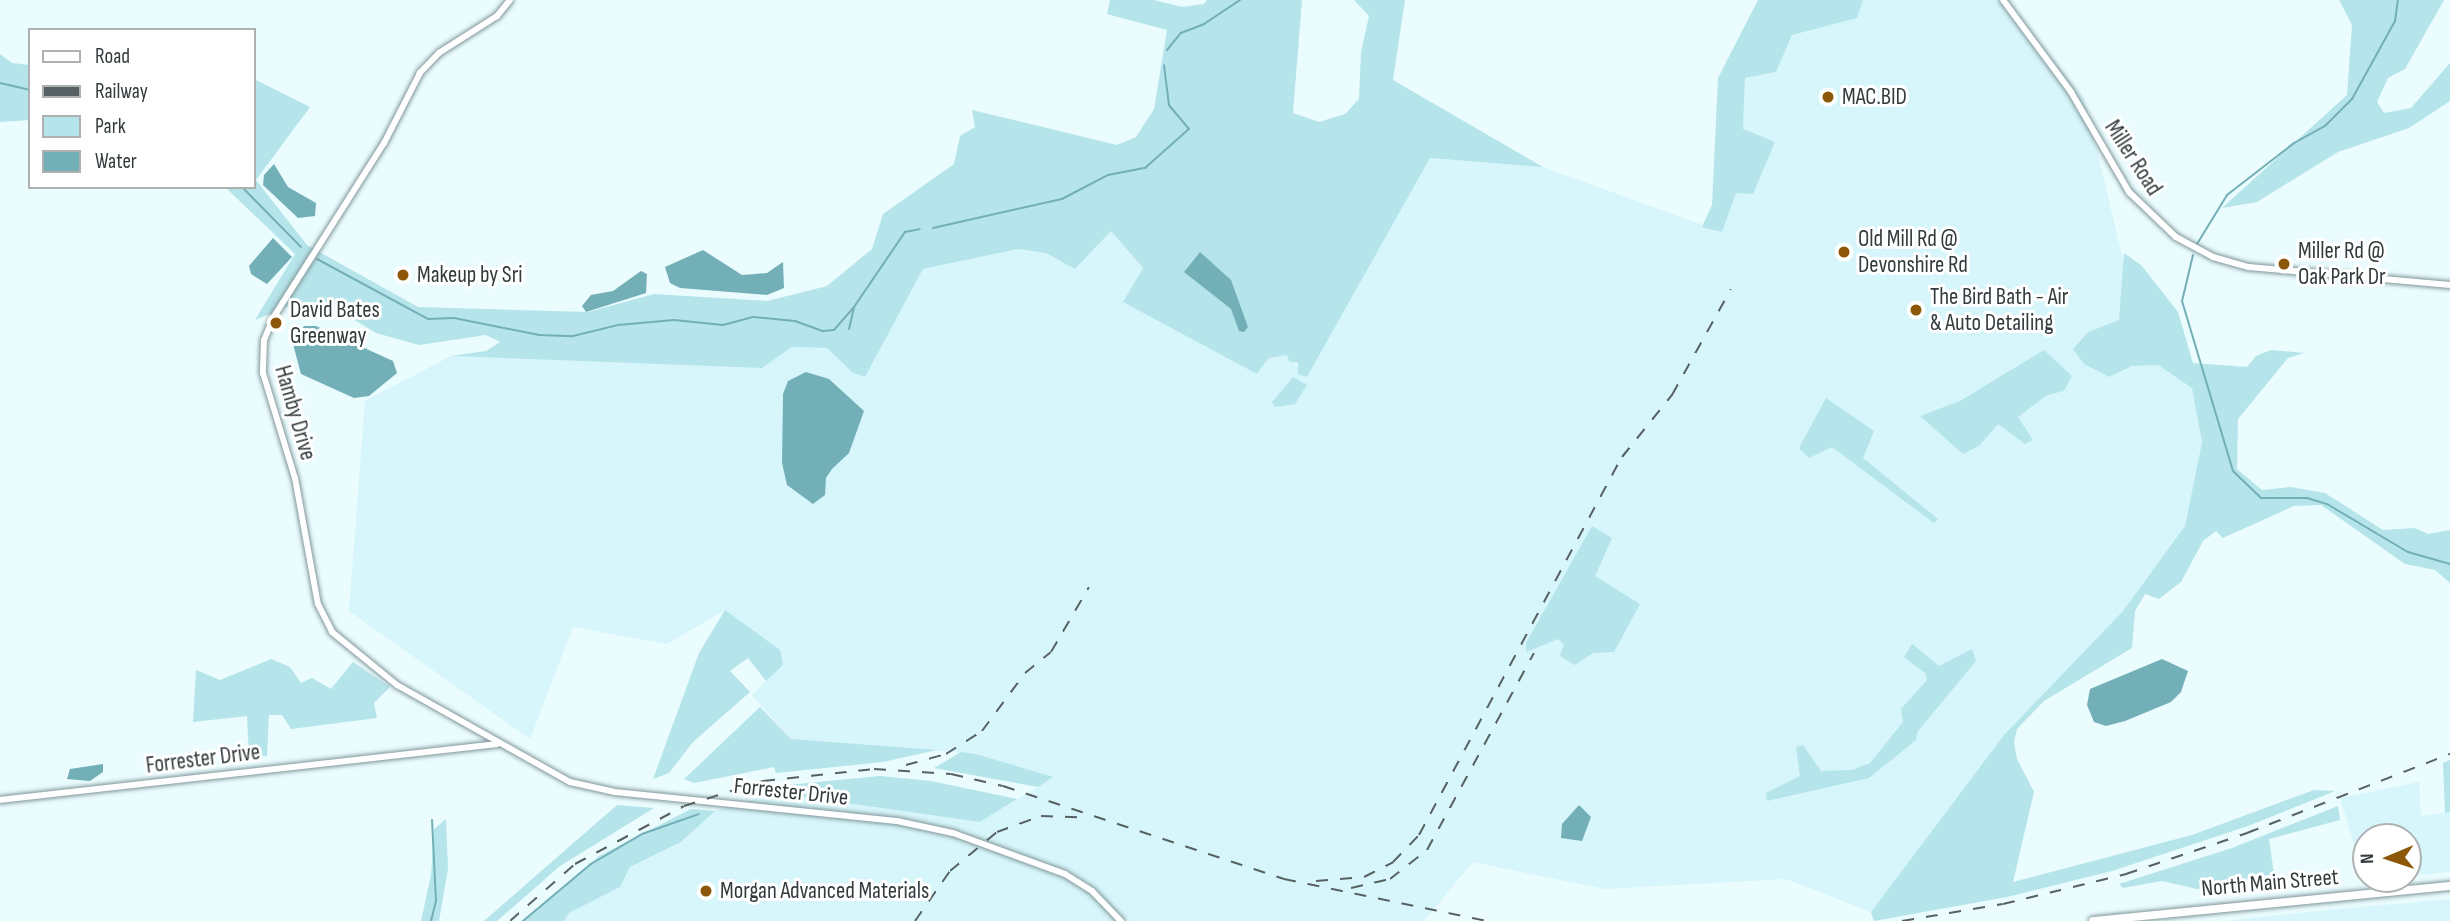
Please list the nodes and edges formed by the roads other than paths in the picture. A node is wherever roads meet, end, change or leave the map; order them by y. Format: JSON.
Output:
{"nodes":[{"id":1,"x":510,"y":0,"type":"edge"},
{"id":2,"x":2003,"y":0,"type":"edge"},
{"id":3,"x":2450,"y":285,"type":"edge"},
{"id":4,"x":497,"y":744,"type":"junction"},
{"id":5,"x":0,"y":800,"type":"edge"},
{"id":6,"x":2450,"y":886,"type":"edge"},
{"id":7,"x":1121,"y":921,"type":"edge"},
{"id":8,"x":2093,"y":921,"type":"edge"}],
"edges":[{"from":1,"to":4,"type":"street","name":"Hamby Drive"},
{"from":2,"to":3,"type":"street","name":"Miller Road"},
{"from":4,"to":5,"type":"street","name":"Forrester Drive"},
{"from":4,"to":7,"type":"street","name":"Forrester Drive"},
{"from":6,"to":8,"type":"main road","name":"North Main Street"}]}
